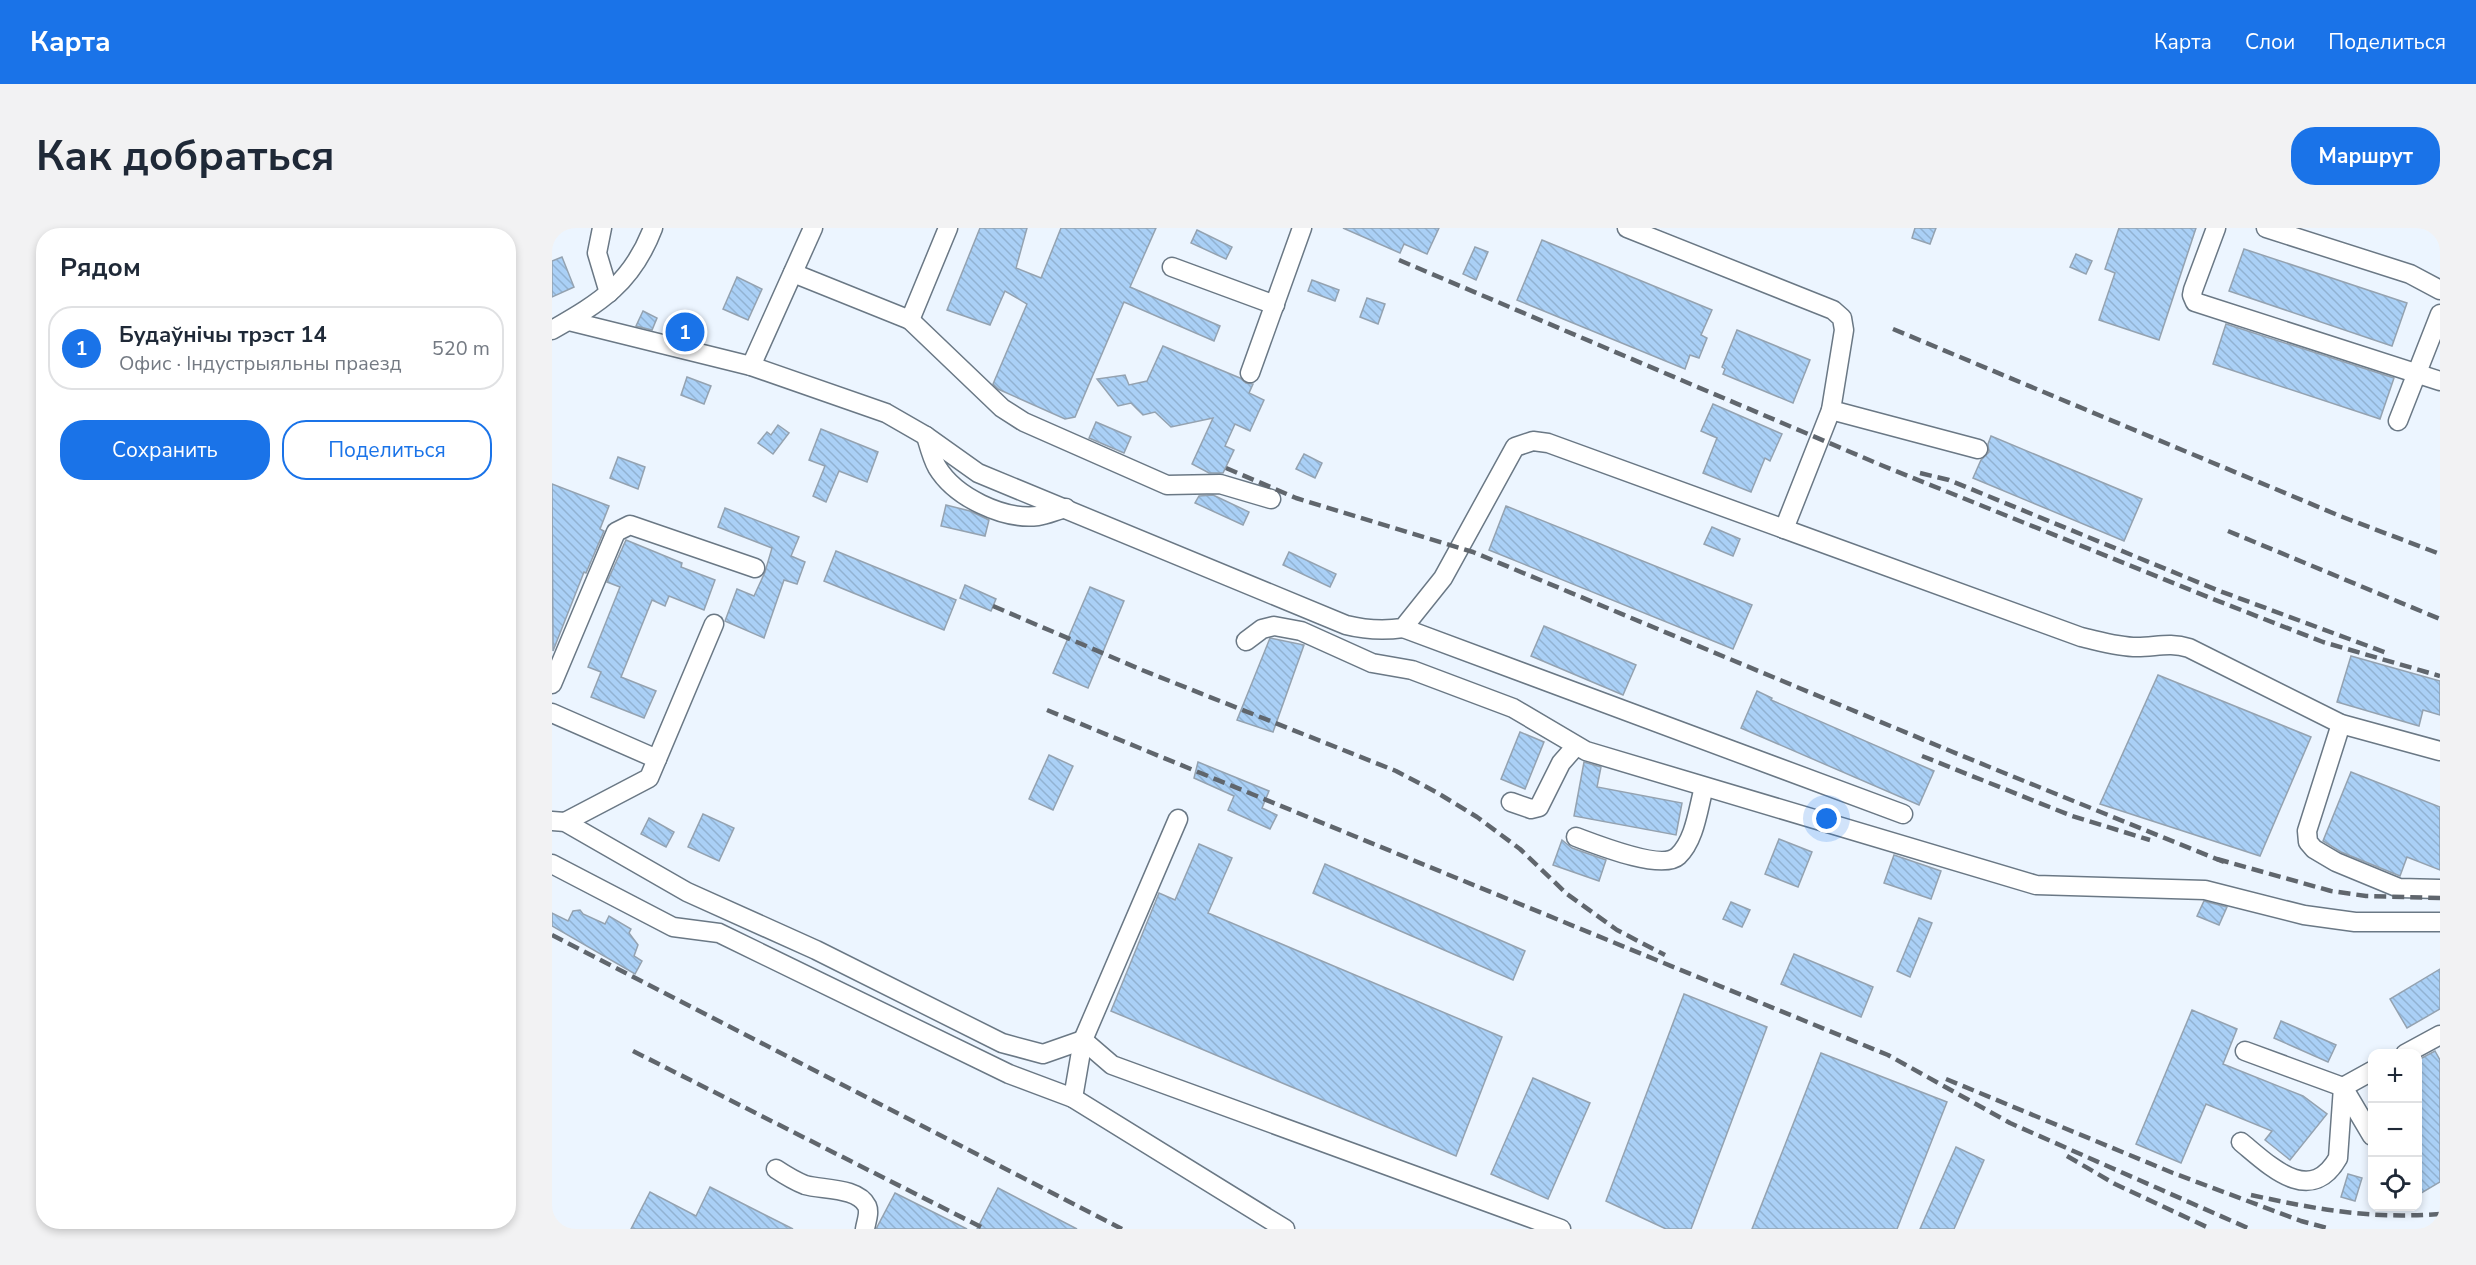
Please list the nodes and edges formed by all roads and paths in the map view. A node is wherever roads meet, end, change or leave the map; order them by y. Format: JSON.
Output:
{"nodes":[{"id":1,"x":602,"y":228,"type":"edge"},
{"id":2,"x":653,"y":228,"type":"edge"},
{"id":3,"x":813,"y":228,"type":"edge"},
{"id":4,"x":948,"y":228,"type":"edge"},
{"id":5,"x":1302,"y":228,"type":"edge"},
{"id":6,"x":1627,"y":228,"type":"edge"},
{"id":7,"x":2216,"y":228,"type":"edge"},
{"id":8,"x":2265,"y":228,"type":"edge"},
{"id":9,"x":1172,"y":267,"type":"dead end"},
{"id":10,"x":793,"y":273,"type":"junction"},
{"id":11,"x":2440,"y":290,"type":"edge"},
{"id":12,"x":609,"y":293,"type":"junction"},
{"id":13,"x":1275,"y":305,"type":"junction"},
{"id":14,"x":2440,"y":314,"type":"edge"},
{"id":15,"x":910,"y":320,"type":"junction"},
{"id":16,"x":568,"y":321,"type":"junction"},
{"id":17,"x":552,"y":330,"type":"edge"},
{"id":18,"x":751,"y":366,"type":"junction"},
{"id":19,"x":1250,"y":373,"type":"dead end"},
{"id":20,"x":2417,"y":373,"type":"junction"},
{"id":21,"x":2440,"y":381,"type":"edge"},
{"id":22,"x":1831,"y":410,"type":"junction"},
{"id":23,"x":2398,"y":421,"type":"dead end"},
{"id":24,"x":926,"y":436,"type":"junction"},
{"id":25,"x":1978,"y":449,"type":"dead end"},
{"id":26,"x":1271,"y":499,"type":"dead end"},
{"id":27,"x":1066,"y":508,"type":"junction"},
{"id":28,"x":1784,"y":529,"type":"junction"},
{"id":29,"x":755,"y":568,"type":"dead end"},
{"id":30,"x":714,"y":624,"type":"dead end"},
{"id":31,"x":1403,"y":628,"type":"junction"},
{"id":32,"x":1246,"y":641,"type":"dead end"},
{"id":33,"x":552,"y":684,"type":"edge"},
{"id":34,"x":552,"y":713,"type":"edge"},
{"id":35,"x":2342,"y":724,"type":"junction"},
{"id":36,"x":1576,"y":746,"type":"junction"},
{"id":37,"x":2440,"y":751,"type":"edge"},
{"id":38,"x":657,"y":759,"type":"junction"},
{"id":39,"x":1704,"y":787,"type":"junction"},
{"id":40,"x":1511,"y":802,"type":"dead end"},
{"id":41,"x":1903,"y":814,"type":"dead end"},
{"id":42,"x":1178,"y":819,"type":"dead end"},
{"id":43,"x":558,"y":821,"type":"edge"},
{"id":44,"x":1576,"y":837,"type":"dead end"},
{"id":45,"x":552,"y":864,"type":"edge"},
{"id":46,"x":2440,"y":889,"type":"edge"},
{"id":47,"x":2440,"y":922,"type":"edge"},
{"id":48,"x":2440,"y":1035,"type":"edge"},
{"id":49,"x":1083,"y":1040,"type":"junction"},
{"id":50,"x":2413,"y":1049,"type":"edge"},
{"id":51,"x":2246,"y":1051,"type":"dead end"},
{"id":52,"x":2368,"y":1074,"type":"edge"},
{"id":53,"x":2343,"y":1087,"type":"junction"},
{"id":54,"x":1073,"y":1098,"type":"junction"},
{"id":55,"x":2368,"y":1128,"type":"edge"},
{"id":56,"x":2241,"y":1142,"type":"dead end"},
{"id":57,"x":776,"y":1170,"type":"dead end"},
{"id":58,"x":865,"y":1229,"type":"edge"},
{"id":59,"x":1285,"y":1229,"type":"edge"},
{"id":60,"x":1561,"y":1229,"type":"edge"}],
"edges":[{"from":1,"to":12,"type":"street"},
{"from":2,"to":12,"type":"street"},
{"from":3,"to":10,"type":"street"},
{"from":4,"to":15,"type":"street"},
{"from":5,"to":13,"type":"street"},
{"from":6,"to":22,"type":"street"},
{"from":7,"to":20,"type":"street"},
{"from":8,"to":11,"type":"street"},
{"from":9,"to":13,"type":"street"},
{"from":10,"to":15,"type":"street"},
{"from":10,"to":18,"type":"street"},
{"from":12,"to":16,"type":"street"},
{"from":13,"to":19,"type":"street"},
{"from":14,"to":20,"type":"street"},
{"from":15,"to":26,"type":"street"},
{"from":16,"to":17,"type":"street"},
{"from":16,"to":18,"type":"street"},
{"from":18,"to":24,"type":"street"},
{"from":20,"to":21,"type":"street"},
{"from":20,"to":23,"type":"street"},
{"from":22,"to":25,"type":"street"},
{"from":22,"to":28,"type":"street"},
{"from":24,"to":27,"type":"street"},
{"from":24,"to":27,"type":"street"},
{"from":27,"to":31,"type":"street"},
{"from":28,"to":31,"type":"street"},
{"from":28,"to":35,"type":"street"},
{"from":29,"to":33,"type":"street"},
{"from":30,"to":38,"type":"street"},
{"from":31,"to":41,"type":"street"},
{"from":32,"to":36,"type":"street"},
{"from":34,"to":38,"type":"street"},
{"from":35,"to":37,"type":"street"},
{"from":35,"to":46,"type":"street"},
{"from":36,"to":39,"type":"street"},
{"from":36,"to":40,"type":"street"},
{"from":38,"to":43,"type":"street"},
{"from":39,"to":44,"type":"street"},
{"from":39,"to":47,"type":"street"},
{"from":42,"to":49,"type":"street"},
{"from":43,"to":49,"type":"street"},
{"from":45,"to":54,"type":"street"},
{"from":48,"to":50,"type":"street"},
{"from":49,"to":54,"type":"street"},
{"from":49,"to":60,"type":"street"},
{"from":51,"to":53,"type":"street"},
{"from":52,"to":53,"type":"street"},
{"from":53,"to":55,"type":"street"},
{"from":53,"to":56,"type":"street"},
{"from":54,"to":59,"type":"street"},
{"from":57,"to":58,"type":"street"}]}
